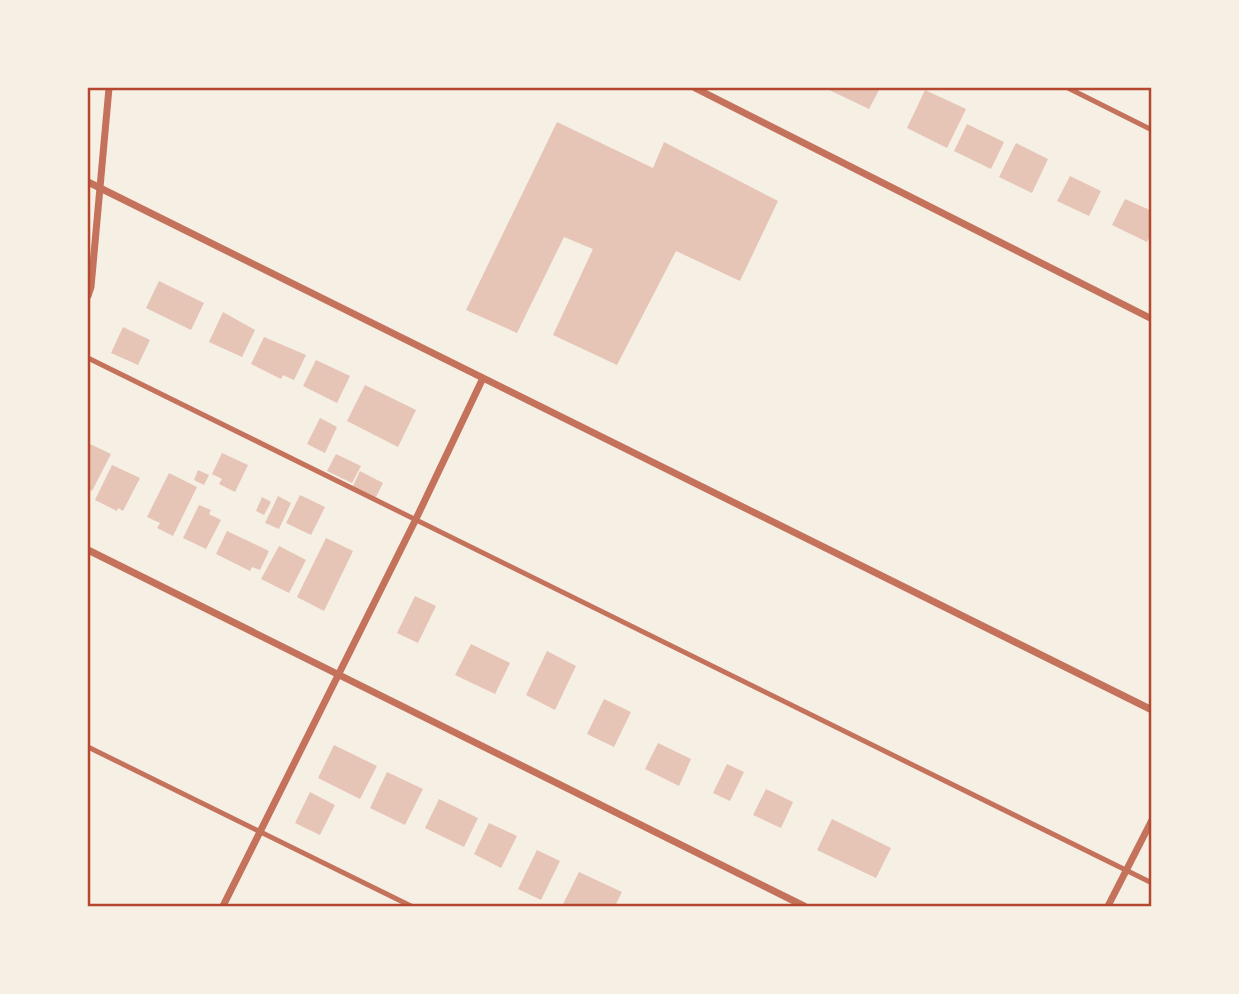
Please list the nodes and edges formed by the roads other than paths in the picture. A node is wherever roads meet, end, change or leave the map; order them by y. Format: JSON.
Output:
{"nodes":[{"id":1,"x":109,"y":88,"type":"edge"},
{"id":2,"x":695,"y":88,"type":"edge"},
{"id":3,"x":1068,"y":88,"type":"edge"},
{"id":4,"x":1152,"y":130,"type":"edge"},
{"id":5,"x":88,"y":182,"type":"edge"},
{"id":6,"x":100,"y":188,"type":"junction"},
{"id":7,"x":88,"y":296,"type":"edge"},
{"id":8,"x":1152,"y":319,"type":"edge"},
{"id":9,"x":88,"y":358,"type":"edge"},
{"id":10,"x":483,"y":378,"type":"junction"},
{"id":11,"x":415,"y":521,"type":"junction"},
{"id":12,"x":88,"y":551,"type":"edge"},
{"id":13,"x":338,"y":675,"type":"junction"},
{"id":14,"x":1152,"y":710,"type":"edge"},
{"id":15,"x":88,"y":747,"type":"edge"},
{"id":16,"x":1152,"y":820,"type":"edge"},
{"id":17,"x":259,"y":832,"type":"junction"},
{"id":18,"x":1126,"y":870,"type":"junction"},
{"id":19,"x":1152,"y":883,"type":"edge"},
{"id":20,"x":223,"y":906,"type":"edge"},
{"id":21,"x":411,"y":906,"type":"edge"},
{"id":22,"x":804,"y":906,"type":"edge"},
{"id":23,"x":1108,"y":906,"type":"edge"}],
"edges":[{"from":1,"to":6,"type":"street"},
{"from":2,"to":8,"type":"street"},
{"from":3,"to":4,"type":"lane"},
{"from":5,"to":6,"type":"street"},
{"from":6,"to":7,"type":"street"},
{"from":6,"to":10,"type":"street"},
{"from":9,"to":11,"type":"lane"},
{"from":10,"to":11,"type":"street"},
{"from":10,"to":14,"type":"street"},
{"from":11,"to":13,"type":"street"},
{"from":11,"to":18,"type":"lane"},
{"from":12,"to":13,"type":"street"},
{"from":13,"to":17,"type":"street"},
{"from":13,"to":22,"type":"street"},
{"from":15,"to":17,"type":"lane"},
{"from":16,"to":18,"type":"street"},
{"from":17,"to":20,"type":"street"},
{"from":17,"to":21,"type":"lane"},
{"from":18,"to":19,"type":"lane"},
{"from":18,"to":23,"type":"street"}]}
